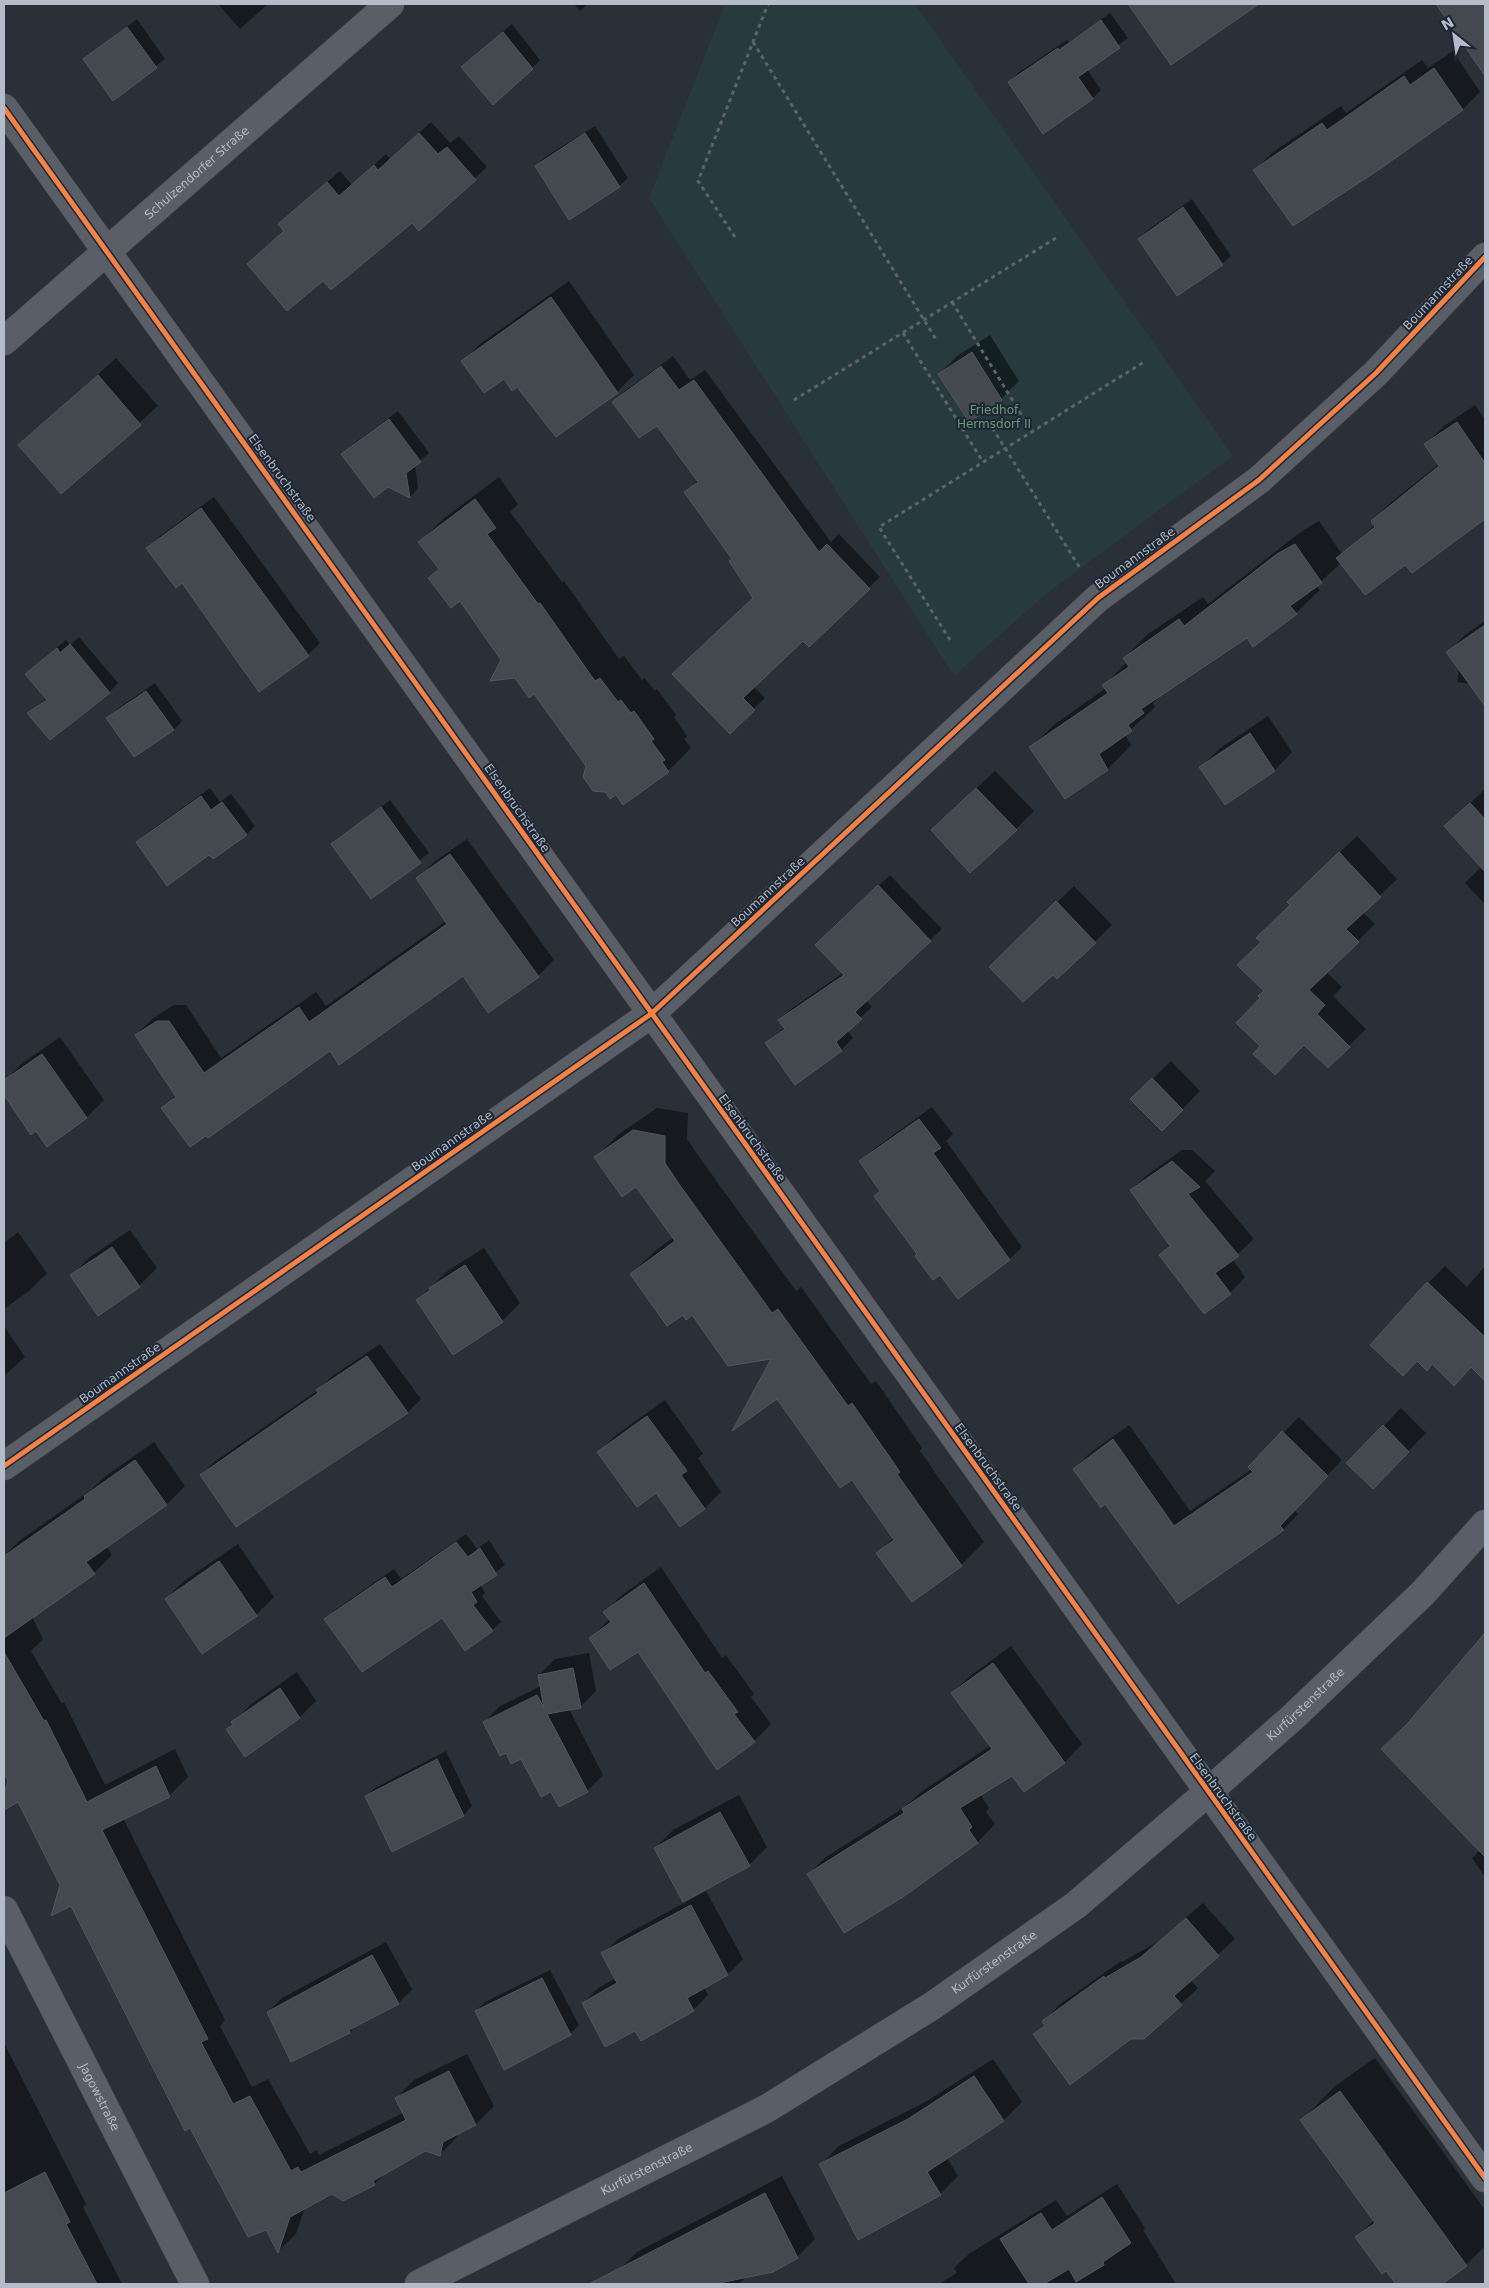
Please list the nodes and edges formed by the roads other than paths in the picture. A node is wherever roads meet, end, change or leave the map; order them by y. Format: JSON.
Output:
{"nodes":[{"id":1,"x":390,"y":4,"type":"edge"},
{"id":2,"x":4,"y":108,"type":"edge"},
{"id":3,"x":107,"y":252,"type":"junction"},
{"id":4,"x":1485,"y":258,"type":"edge"},
{"id":5,"x":4,"y":341,"type":"edge"},
{"id":6,"x":651,"y":1014,"type":"junction"},
{"id":7,"x":4,"y":1466,"type":"edge"},
{"id":8,"x":1485,"y":1524,"type":"edge"},
{"id":9,"x":1207,"y":1793,"type":"junction"},
{"id":10,"x":4,"y":1910,"type":"edge"},
{"id":11,"x":1485,"y":2178,"type":"edge"},
{"id":12,"x":195,"y":2284,"type":"edge"},
{"id":13,"x":420,"y":2284,"type":"edge"}],
"edges":[{"from":1,"to":3,"type":"street","name":"Schulzendorfer Straße"},
{"from":2,"to":3,"type":"street","name":"Elsenbruchstraße"},
{"from":3,"to":5,"type":"street","name":"Schulzendorfer Straße"},
{"from":3,"to":6,"type":"street","name":"Elsenbruchstraße"},
{"from":4,"to":6,"type":"street","name":"Boumannstraße"},
{"from":6,"to":7,"type":"street","name":"Boumannstraße"},
{"from":6,"to":9,"type":"street","name":"Elsenbruchstraße"},
{"from":8,"to":9,"type":"street","name":"Kurfürstenstraße"},
{"from":9,"to":11,"type":"street","name":"Elsenbruchstraße"},
{"from":9,"to":13,"type":"street","name":"Kurfürstenstraße"},
{"from":10,"to":12,"type":"street","name":"Jagowstraße"}]}
